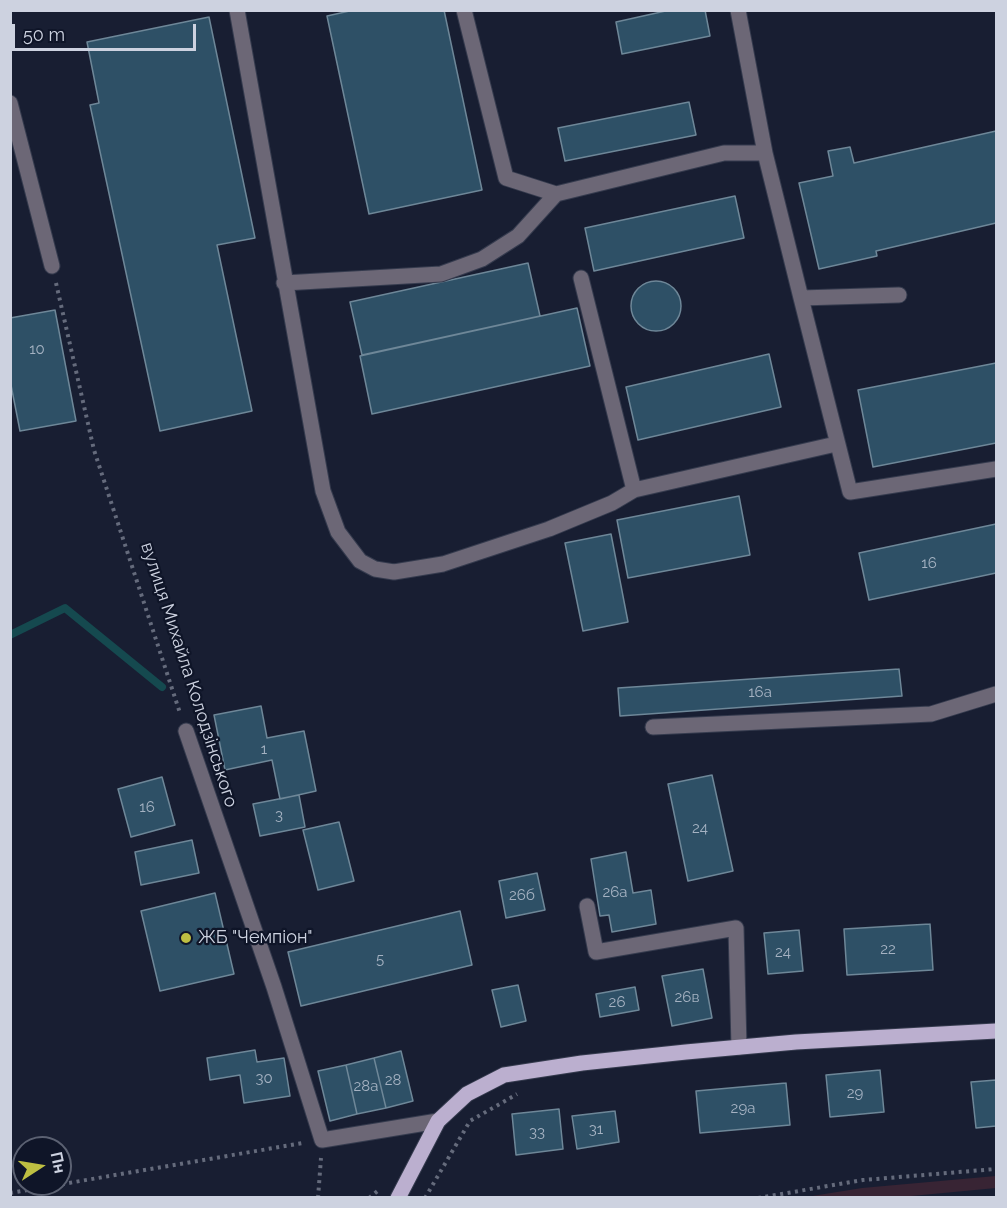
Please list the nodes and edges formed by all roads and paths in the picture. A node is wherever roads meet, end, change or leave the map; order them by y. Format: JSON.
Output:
{"nodes":[{"id":1,"x":237,"y":10,"type":"edge"},
{"id":2,"x":464,"y":10,"type":"edge"},
{"id":3,"x":738,"y":10,"type":"edge"},
{"id":4,"x":10,"y":103,"type":"edge"},
{"id":5,"x":765,"y":153,"type":"junction"},
{"id":6,"x":555,"y":194,"type":"junction"},
{"id":7,"x":52,"y":267,"type":"joint"},
{"id":8,"x":581,"y":278,"type":"dead end"},
{"id":9,"x":284,"y":283,"type":"junction"},
{"id":10,"x":899,"y":295,"type":"dead end"},
{"id":11,"x":801,"y":298,"type":"junction"},
{"id":12,"x":836,"y":444,"type":"junction"},
{"id":13,"x":996,"y":469,"type":"edge"},
{"id":14,"x":634,"y":490,"type":"junction"},
{"id":15,"x":996,"y":694,"type":"edge"},
{"id":16,"x":652,"y":727,"type":"dead end"},
{"id":17,"x":186,"y":731,"type":"joint"},
{"id":18,"x":587,"y":906,"type":"dead end"},
{"id":19,"x":996,"y":1030,"type":"edge"},
{"id":20,"x":739,"y":1047,"type":"junction"},
{"id":21,"x":525,"y":1090,"type":"dead end"},
{"id":22,"x":438,"y":1121,"type":"junction"},
{"id":23,"x":322,"y":1140,"type":"junction"},
{"id":24,"x":996,"y":1169,"type":"edge"},
{"id":25,"x":10,"y":1193,"type":"edge"},
{"id":26,"x":318,"y":1197,"type":"edge"},
{"id":27,"x":398,"y":1197,"type":"edge"},
{"id":28,"x":424,"y":1197,"type":"edge"},
{"id":29,"x":758,"y":1197,"type":"edge"}],
"edges":[{"from":1,"to":9,"type":"street"},
{"from":2,"to":6,"type":"street"},
{"from":3,"to":5,"type":"street"},
{"from":4,"to":7,"type":"street"},
{"from":5,"to":6,"type":"street"},
{"from":5,"to":11,"type":"street"},
{"from":6,"to":9,"type":"street"},
{"from":7,"to":17,"type":"path","name":"вулиця Михайла Колодзінського"},
{"from":8,"to":14,"type":"street"},
{"from":9,"to":14,"type":"street"},
{"from":10,"to":11,"type":"street"},
{"from":11,"to":12,"type":"street"},
{"from":12,"to":13,"type":"street"},
{"from":12,"to":14,"type":"street"},
{"from":15,"to":16,"type":"street"},
{"from":17,"to":23,"type":"street","name":"вулиця Михайла Колодзінського"},
{"from":18,"to":20,"type":"street"},
{"from":19,"to":20,"type":"main road"},
{"from":20,"to":22,"type":"main road"},
{"from":21,"to":28,"type":"path"},
{"from":22,"to":23,"type":"street"},
{"from":22,"to":27,"type":"main road"},
{"from":23,"to":25,"type":"path"},
{"from":23,"to":26,"type":"path"},
{"from":24,"to":29,"type":"path"}]}
